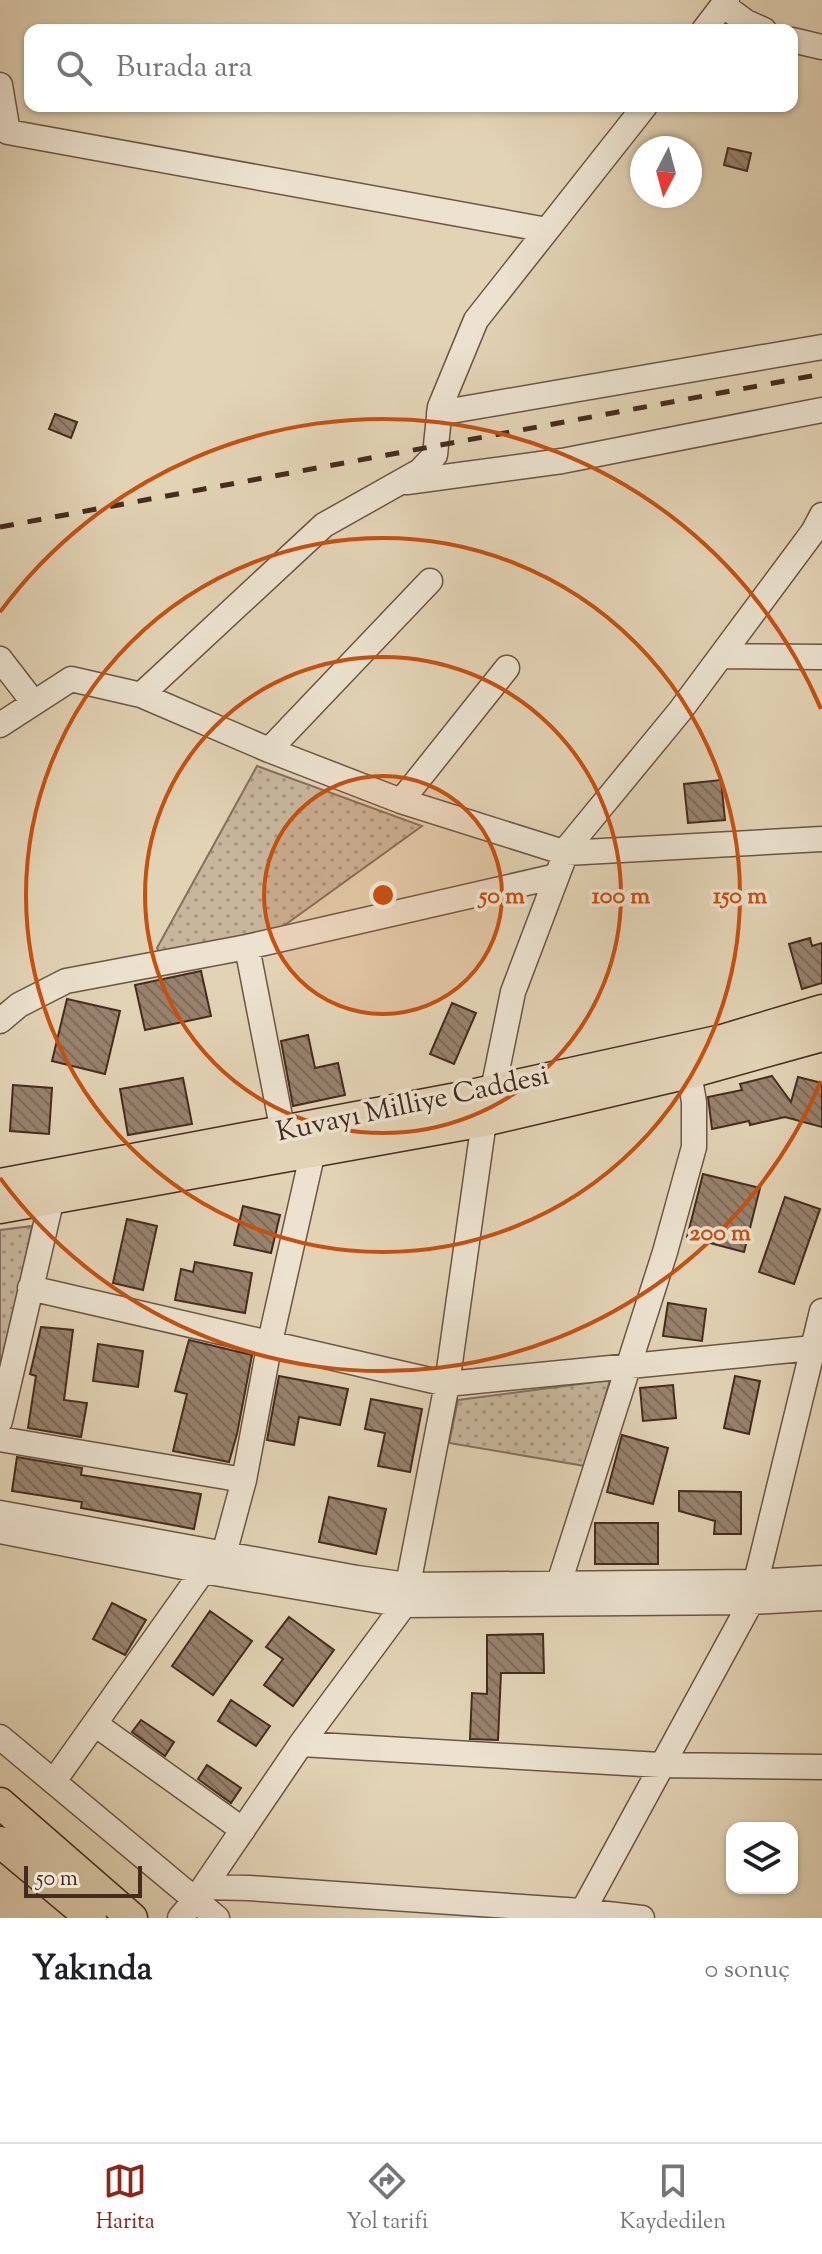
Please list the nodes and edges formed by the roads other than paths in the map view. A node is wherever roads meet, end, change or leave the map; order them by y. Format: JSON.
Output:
{"nodes":[{"id":1,"x":725,"y":3,"type":"edge"},
{"id":2,"x":709,"y":24,"type":"edge"},
{"id":3,"x":750,"y":24,"type":"edge"},
{"id":4,"x":798,"y":41,"type":"edge"},
{"id":5,"x":822,"y":47,"type":"edge"},
{"id":6,"x":0,"y":85,"type":"edge"},
{"id":7,"x":640,"y":112,"type":"edge"},
{"id":8,"x":547,"y":230,"type":"junction"},
{"id":9,"x":822,"y":347,"type":"edge"},
{"id":10,"x":822,"y":410,"type":"edge"},
{"id":11,"x":439,"y":413,"type":"junction"},
{"id":12,"x":401,"y":483,"type":"junction"},
{"id":13,"x":822,"y":515,"type":"edge"},
{"id":14,"x":430,"y":581,"type":"dead end"},
{"id":15,"x":721,"y":656,"type":"junction"},
{"id":16,"x":822,"y":657,"type":"edge"},
{"id":17,"x":0,"y":659,"type":"edge"},
{"id":18,"x":507,"y":668,"type":"dead end"},
{"id":19,"x":141,"y":695,"type":"junction"},
{"id":20,"x":34,"y":703,"type":"junction"},
{"id":21,"x":0,"y":725,"type":"edge"},
{"id":22,"x":269,"y":750,"type":"junction"},
{"id":23,"x":401,"y":801,"type":"junction"},
{"id":24,"x":822,"y":839,"type":"edge"},
{"id":25,"x":566,"y":853,"type":"junction"},
{"id":26,"x":557,"y":876,"type":"junction"},
{"id":27,"x":247,"y":947,"type":"junction"},
{"id":28,"x":822,"y":1010,"type":"edge"},
{"id":29,"x":0,"y":1021,"type":"edge"},
{"id":30,"x":822,"y":1036,"type":"edge"},
{"id":31,"x":689,"y":1073,"type":"junction"},
{"id":32,"x":493,"y":1090,"type":"junction"},
{"id":33,"x":484,"y":1121,"type":"junction"},
{"id":34,"x":283,"y":1132,"type":"junction"},
{"id":35,"x":313,"y":1151,"type":"junction"},
{"id":36,"x":0,"y":1184,"type":"edge"},
{"id":37,"x":52,"y":1198,"type":"junction"},
{"id":38,"x":0,"y":1208,"type":"edge"},
{"id":39,"x":30,"y":1288,"type":"junction"},
{"id":40,"x":821,"y":1319,"type":"edge"},
{"id":41,"x":270,"y":1342,"type":"junction"},
{"id":42,"x":813,"y":1348,"type":"junction"},
{"id":43,"x":629,"y":1365,"type":"junction"},
{"id":44,"x":447,"y":1384,"type":"junction"},
{"id":45,"x":812,"y":1393,"type":"edge"},
{"id":46,"x":0,"y":1421,"type":"edge"},
{"id":47,"x":0,"y":1439,"type":"edge"},
{"id":48,"x":244,"y":1480,"type":"junction"},
{"id":49,"x":0,"y":1513,"type":"edge"},
{"id":50,"x":0,"y":1531,"type":"edge"},
{"id":51,"x":224,"y":1554,"type":"junction"},
{"id":52,"x":203,"y":1571,"type":"junction"},
{"id":53,"x":822,"y":1578,"type":"edge"},
{"id":54,"x":559,"y":1583,"type":"junction"},
{"id":55,"x":753,"y":1592,"type":"junction"},
{"id":56,"x":406,"y":1595,"type":"junction"},
{"id":57,"x":822,"y":1598,"type":"edge"},
{"id":58,"x":95,"y":1724,"type":"junction"},
{"id":59,"x":0,"y":1737,"type":"edge"},
{"id":60,"x":301,"y":1744,"type":"junction"},
{"id":61,"x":660,"y":1765,"type":"junction"},
{"id":62,"x":822,"y":1767,"type":"edge"},
{"id":63,"x":54,"y":1781,"type":"junction"},
{"id":64,"x":0,"y":1803,"type":"edge"},
{"id":65,"x":243,"y":1830,"type":"junction"},
{"id":66,"x":0,"y":1842,"type":"edge"},
{"id":67,"x":193,"y":1902,"type":"edge"},
{"id":68,"x":580,"y":1914,"type":"edge"},
{"id":69,"x":91,"y":1918,"type":"edge"},
{"id":70,"x":132,"y":1918,"type":"edge"},
{"id":71,"x":217,"y":1918,"type":"edge"},
{"id":72,"x":642,"y":1918,"type":"edge"}],
"edges":[{"from":1,"to":2,"type":"street"},
{"from":1,"to":3,"type":"street"},
{"from":4,"to":5,"type":"street"},
{"from":6,"to":8,"type":"street"},
{"from":7,"to":8,"type":"street"},
{"from":8,"to":11,"type":"street"},
{"from":9,"to":11,"type":"street"},
{"from":10,"to":12,"type":"street"},
{"from":11,"to":12,"type":"street"},
{"from":12,"to":19,"type":"street"},
{"from":13,"to":15,"type":"street"},
{"from":14,"to":22,"type":"street"},
{"from":15,"to":16,"type":"street"},
{"from":15,"to":25,"type":"street"},
{"from":17,"to":20,"type":"street"},
{"from":18,"to":23,"type":"street"},
{"from":19,"to":20,"type":"street"},
{"from":19,"to":22,"type":"street"},
{"from":20,"to":21,"type":"street"},
{"from":22,"to":23,"type":"street"},
{"from":23,"to":25,"type":"street"},
{"from":24,"to":25,"type":"street"},
{"from":25,"to":26,"type":"street"},
{"from":26,"to":27,"type":"street"},
{"from":26,"to":32,"type":"street"},
{"from":27,"to":29,"type":"street"},
{"from":27,"to":34,"type":"street"},
{"from":28,"to":32,"type":"main road","name":"Kuvayı Milliye Caddesi"},
{"from":30,"to":31,"type":"main road","name":"Kuvayı Milliye Caddesi"},
{"from":31,"to":33,"type":"main road","name":"Kuvayı Milliye Caddesi"},
{"from":31,"to":43,"type":"street"},
{"from":32,"to":33,"type":"street"},
{"from":32,"to":34,"type":"main road","name":"Kuvayı Milliye Caddesi"},
{"from":33,"to":35,"type":"main road","name":"Kuvayı Milliye Caddesi"},
{"from":33,"to":44,"type":"street"},
{"from":34,"to":36,"type":"main road","name":"Kuvayı Milliye Caddesi"},
{"from":35,"to":37,"type":"main road","name":"Kuvayı Milliye Caddesi"},
{"from":35,"to":41,"type":"street"},
{"from":37,"to":38,"type":"main road","name":"Kuvayı Milliye Caddesi"},
{"from":37,"to":39,"type":"street"},
{"from":39,"to":41,"type":"street"},
{"from":39,"to":46,"type":"street"},
{"from":40,"to":42,"type":"street"},
{"from":41,"to":44,"type":"street"},
{"from":41,"to":48,"type":"street"},
{"from":42,"to":43,"type":"street"},
{"from":42,"to":45,"type":"street"},
{"from":43,"to":44,"type":"street"},
{"from":43,"to":54,"type":"street"},
{"from":44,"to":56,"type":"street"},
{"from":45,"to":55,"type":"street"},
{"from":47,"to":48,"type":"street"},
{"from":48,"to":51,"type":"street"},
{"from":49,"to":51,"type":"street"},
{"from":50,"to":52,"type":"street"},
{"from":51,"to":56,"type":"street"},
{"from":52,"to":56,"type":"street"},
{"from":52,"to":58,"type":"street"},
{"from":53,"to":55,"type":"street"},
{"from":54,"to":55,"type":"street"},
{"from":54,"to":56,"type":"street"},
{"from":55,"to":56,"type":"street"},
{"from":55,"to":57,"type":"street"},
{"from":55,"to":61,"type":"street"},
{"from":56,"to":60,"type":"street"},
{"from":58,"to":63,"type":"street"},
{"from":58,"to":65,"type":"street"},
{"from":59,"to":63,"type":"street"},
{"from":60,"to":61,"type":"street"},
{"from":60,"to":65,"type":"street"},
{"from":61,"to":62,"type":"street"},
{"from":61,"to":68,"type":"street"},
{"from":63,"to":67,"type":"street"},
{"from":64,"to":70,"type":"main road"},
{"from":65,"to":67,"type":"street"},
{"from":66,"to":69,"type":"main road"},
{"from":67,"to":68,"type":"street"},
{"from":67,"to":71,"type":"street"},
{"from":68,"to":72,"type":"street"}]}
